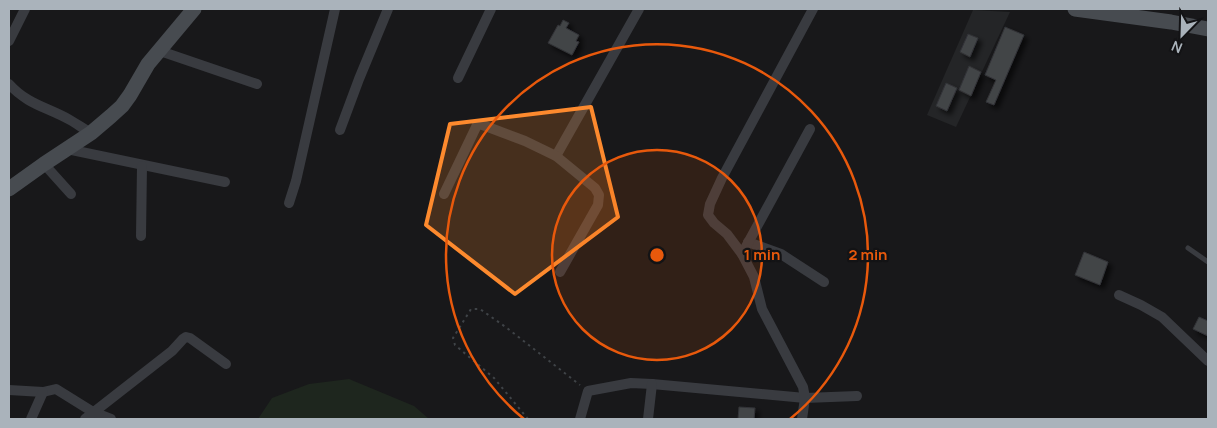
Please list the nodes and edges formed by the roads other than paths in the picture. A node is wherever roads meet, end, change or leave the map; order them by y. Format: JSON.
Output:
{"nodes":[{"id":1,"x":24,"y":9,"type":"edge"},
{"id":2,"x":194,"y":9,"type":"edge"},
{"id":3,"x":336,"y":9,"type":"edge"},
{"id":4,"x":388,"y":9,"type":"edge"},
{"id":5,"x":491,"y":9,"type":"edge"},
{"id":6,"x":639,"y":9,"type":"edge"},
{"id":7,"x":813,"y":9,"type":"edge"},
{"id":8,"x":1074,"y":9,"type":"edge"},
{"id":9,"x":1208,"y":29,"type":"edge"},
{"id":10,"x":9,"y":41,"type":"edge"},
{"id":11,"x":160,"y":51,"type":"junction"},
{"id":12,"x":458,"y":78,"type":"dead end"},
{"id":13,"x":9,"y":84,"type":"edge"},
{"id":14,"x":257,"y":84,"type":"dead end"},
{"id":15,"x":810,"y":129,"type":"dead end"},
{"id":16,"x":340,"y":130,"type":"dead end"},
{"id":17,"x":91,"y":133,"type":"junction"},
{"id":18,"x":67,"y":150,"type":"junction"},
{"id":19,"x":556,"y":156,"type":"junction"},
{"id":20,"x":44,"y":164,"type":"junction"},
{"id":21,"x":142,"y":166,"type":"junction"},
{"id":22,"x":225,"y":182,"type":"dead end"},
{"id":23,"x":9,"y":189,"type":"edge"},
{"id":24,"x":71,"y":194,"type":"dead end"},
{"id":25,"x":444,"y":194,"type":"dead end"},
{"id":26,"x":289,"y":203,"type":"dead end"},
{"id":27,"x":141,"y":236,"type":"dead end"},
{"id":28,"x":748,"y":242,"type":"junction"},
{"id":29,"x":1188,"y":248,"type":"dead end"},
{"id":30,"x":742,"y":254,"type":"junction"},
{"id":31,"x":1208,"y":262,"type":"edge"},
{"id":32,"x":560,"y":272,"type":"dead end"},
{"id":33,"x":824,"y":282,"type":"dead end"},
{"id":34,"x":1119,"y":294,"type":"dead end"},
{"id":35,"x":1208,"y":361,"type":"edge"},
{"id":36,"x":226,"y":364,"type":"dead end"},
{"id":37,"x":652,"y":384,"type":"junction"},
{"id":38,"x":9,"y":390,"type":"edge"},
{"id":39,"x":43,"y":392,"type":"junction"},
{"id":40,"x":857,"y":396,"type":"dead end"},
{"id":41,"x":805,"y":398,"type":"junction"},
{"id":42,"x":94,"y":412,"type":"junction"},
{"id":43,"x":31,"y":419,"type":"edge"},
{"id":44,"x":85,"y":419,"type":"edge"},
{"id":45,"x":111,"y":419,"type":"edge"},
{"id":46,"x":580,"y":419,"type":"edge"},
{"id":47,"x":648,"y":419,"type":"edge"},
{"id":48,"x":802,"y":419,"type":"edge"}],
"edges":[{"from":1,"to":10,"type":"street"},
{"from":2,"to":11,"type":"street"},
{"from":3,"to":26,"type":"street"},
{"from":4,"to":16,"type":"street"},
{"from":5,"to":12,"type":"street"},
{"from":6,"to":19,"type":"street"},
{"from":7,"to":30,"type":"street"},
{"from":8,"to":9,"type":"street"},
{"from":11,"to":14,"type":"street"},
{"from":11,"to":17,"type":"street"},
{"from":13,"to":17,"type":"street"},
{"from":15,"to":28,"type":"street"},
{"from":17,"to":18,"type":"street"},
{"from":18,"to":20,"type":"street"},
{"from":18,"to":21,"type":"street"},
{"from":19,"to":25,"type":"street"},
{"from":19,"to":32,"type":"street"},
{"from":20,"to":23,"type":"street"},
{"from":20,"to":24,"type":"street"},
{"from":21,"to":22,"type":"street"},
{"from":21,"to":27,"type":"street"},
{"from":28,"to":30,"type":"street"},
{"from":28,"to":33,"type":"street"},
{"from":29,"to":31,"type":"lane"},
{"from":30,"to":41,"type":"street"},
{"from":34,"to":35,"type":"street"},
{"from":36,"to":42,"type":"street"},
{"from":37,"to":41,"type":"street"},
{"from":37,"to":46,"type":"street"},
{"from":37,"to":47,"type":"street"},
{"from":38,"to":39,"type":"street"},
{"from":39,"to":42,"type":"street"},
{"from":39,"to":43,"type":"street"},
{"from":40,"to":41,"type":"street"},
{"from":41,"to":48,"type":"street"},
{"from":42,"to":44,"type":"street"},
{"from":42,"to":45,"type":"street"}]}
